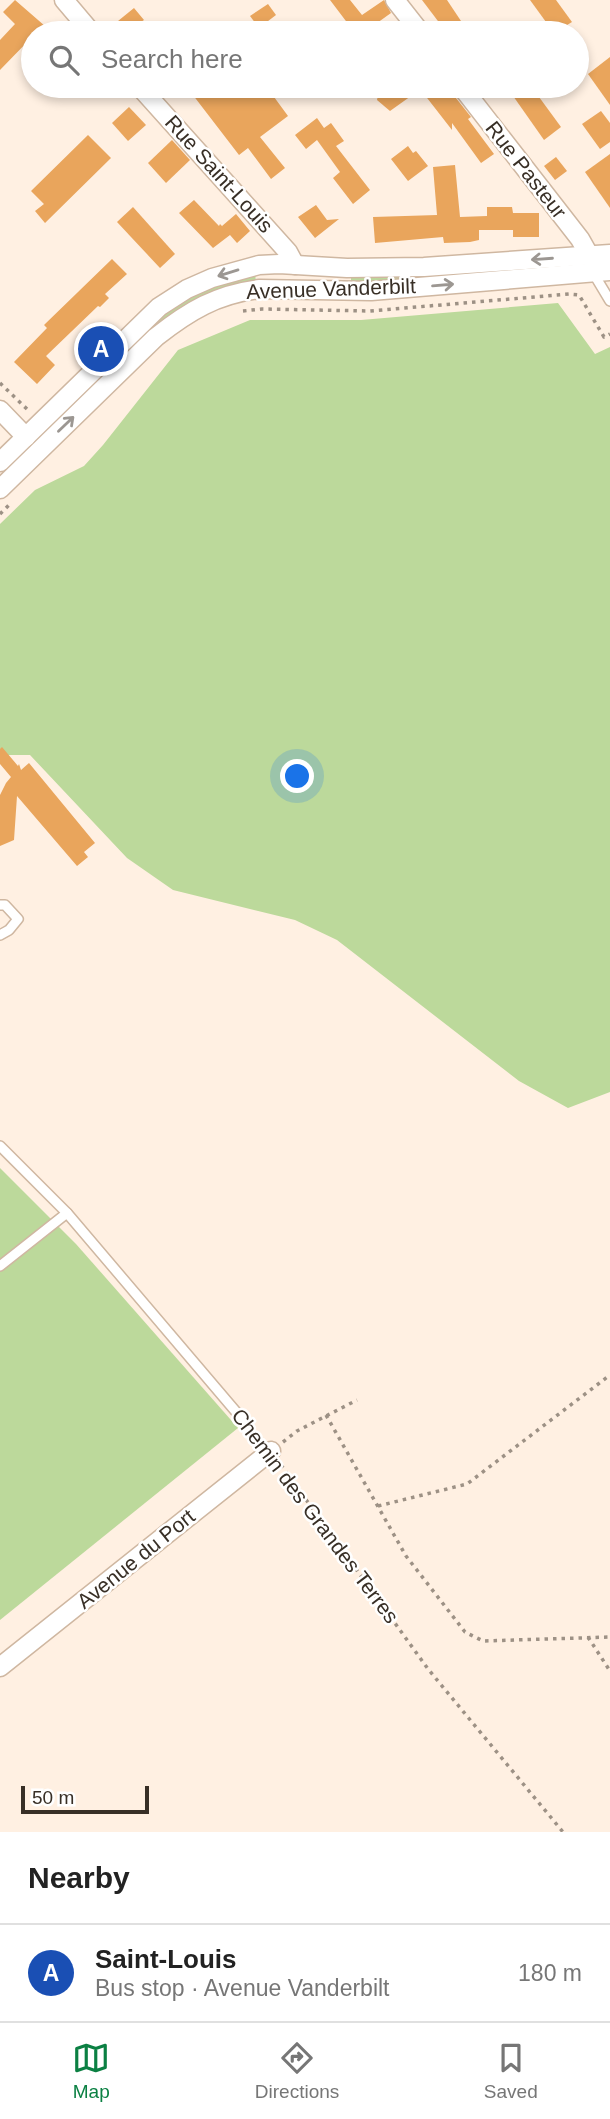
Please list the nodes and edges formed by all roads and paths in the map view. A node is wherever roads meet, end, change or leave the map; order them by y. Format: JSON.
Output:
{"nodes":[{"id":1,"x":64,"y":0,"type":"edge"},
{"id":2,"x":395,"y":0,"type":"edge"},
{"id":3,"x":82,"y":21,"type":"edge"},
{"id":4,"x":412,"y":21,"type":"edge"},
{"id":5,"x":150,"y":98,"type":"edge"},
{"id":6,"x":470,"y":98,"type":"edge"},
{"id":7,"x":610,"y":254,"type":"edge"},
{"id":8,"x":295,"y":265,"type":"junction"},
{"id":9,"x":597,"y":266,"type":"edge"},
{"id":10,"x":301,"y":288,"type":"junction"},
{"id":11,"x":610,"y":301,"type":"edge"},
{"id":12,"x":238,"y":312,"type":"dead end"},
{"id":13,"x":610,"y":334,"type":"edge"},
{"id":14,"x":0,"y":383,"type":"edge"},
{"id":15,"x":0,"y":410,"type":"edge"},
{"id":16,"x":35,"y":413,"type":"dead end"},
{"id":17,"x":26,"y":437,"type":"junction"},
{"id":18,"x":40,"y":450,"type":"junction"},
{"id":19,"x":0,"y":463,"type":"edge"},
{"id":20,"x":0,"y":489,"type":"edge"},
{"id":21,"x":18,"y":496,"type":"dead end"},
{"id":22,"x":0,"y":514,"type":"edge"},
{"id":23,"x":0,"y":905,"type":"edge"},
{"id":24,"x":0,"y":936,"type":"edge"},
{"id":25,"x":0,"y":1146,"type":"edge"},
{"id":26,"x":67,"y":1213,"type":"junction"},
{"id":27,"x":0,"y":1266,"type":"edge"},
{"id":28,"x":610,"y":1375,"type":"edge"},
{"id":29,"x":357,"y":1399,"type":"dead end"},
{"id":30,"x":326,"y":1415,"type":"junction"},
{"id":31,"x":243,"y":1419,"type":"joint"},
{"id":32,"x":271,"y":1451,"type":"junction"},
{"id":33,"x":378,"y":1506,"type":"junction"},
{"id":34,"x":588,"y":1637,"type":"junction"},
{"id":35,"x":610,"y":1637,"type":"edge"},
{"id":36,"x":0,"y":1667,"type":"edge"},
{"id":37,"x":610,"y":1671,"type":"edge"},
{"id":38,"x":563,"y":1832,"type":"edge"}],
"edges":[{"from":1,"to":3,"type":"street"},
{"from":2,"to":4,"type":"street"},
{"from":5,"to":8,"type":"street","name":"Rue Saint-Louis"},
{"from":6,"to":9,"type":"street","name":"Rue Pasteur"},
{"from":7,"to":9,"type":"street","name":"Avenue Vanderbilt"},
{"from":9,"to":8,"type":"street","name":"Avenue Vanderbilt","one_way":true},
{"from":8,"to":10,"type":"lane"},
{"from":8,"to":17,"type":"street","name":"Avenue Vanderbilt","one_way":true},
{"from":10,"to":9,"type":"street","name":"Avenue Vanderbilt","one_way":true},
{"from":9,"to":11,"type":"lane"},
{"from":18,"to":10,"type":"street","name":"Avenue Vanderbilt","one_way":true},
{"from":12,"to":13,"type":"path"},
{"from":14,"to":16,"type":"path"},
{"from":15,"to":17,"type":"street"},
{"from":17,"to":18,"type":"lane"},
{"from":17,"to":19,"type":"street","name":"Avenue Vanderbilt"},
{"from":18,"to":20,"type":"street","name":"Avenue Vanderbilt"},
{"from":21,"to":22,"type":"path"},
{"from":23,"to":24,"type":"lane"},
{"from":25,"to":26,"type":"lane","name":"Chemin des Grandes Terres"},
{"from":26,"to":27,"type":"lane"},
{"from":26,"to":31,"type":"lane","name":"Chemin des Grandes Terres"},
{"from":28,"to":33,"type":"path"},
{"from":29,"to":30,"type":"path"},
{"from":30,"to":32,"type":"path"},
{"from":30,"to":33,"type":"path"},
{"from":31,"to":32,"type":"path","name":"Chemin des Grandes Terres"},
{"from":32,"to":36,"type":"street","name":"Avenue du Port"},
{"from":32,"to":38,"type":"path","name":"Chemin des Grandes Terres"},
{"from":33,"to":34,"type":"path"},
{"from":34,"to":35,"type":"path"},
{"from":34,"to":37,"type":"path"}]}
